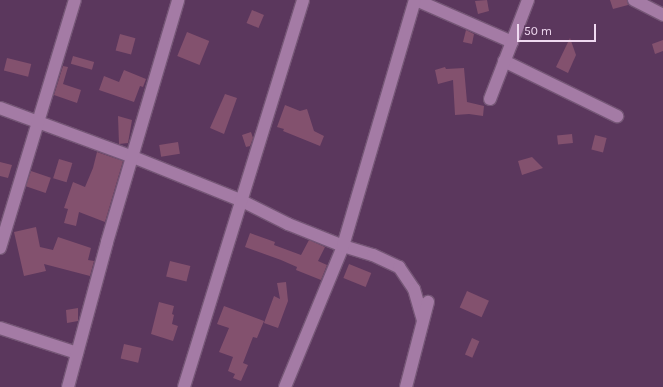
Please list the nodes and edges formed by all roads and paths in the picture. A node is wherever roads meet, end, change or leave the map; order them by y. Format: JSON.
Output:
{"nodes":[{"id":1,"x":75,"y":0,"type":"edge"},
{"id":2,"x":178,"y":0,"type":"edge"},
{"id":3,"x":303,"y":0,"type":"edge"},
{"id":4,"x":416,"y":0,"type":"edge"},
{"id":5,"x":528,"y":0,"type":"edge"},
{"id":6,"x":634,"y":0,"type":"edge"},
{"id":7,"x":663,"y":15,"type":"edge"},
{"id":8,"x":512,"y":42,"type":"junction"},
{"id":9,"x":504,"y":61,"type":"junction"},
{"id":10,"x":490,"y":99,"type":"dead end"},
{"id":11,"x":0,"y":108,"type":"edge"},
{"id":12,"x":617,"y":116,"type":"dead end"},
{"id":13,"x":38,"y":122,"type":"junction"},
{"id":14,"x":133,"y":157,"type":"junction"},
{"id":15,"x":240,"y":200,"type":"junction"},
{"id":16,"x":2,"y":234,"type":"edge"},
{"id":17,"x":343,"y":246,"type":"junction"},
{"id":18,"x":0,"y":248,"type":"edge"},
{"id":19,"x":428,"y":302,"type":"dead end"},
{"id":20,"x":423,"y":320,"type":"junction"},
{"id":21,"x":0,"y":328,"type":"edge"},
{"id":22,"x":77,"y":353,"type":"junction"},
{"id":23,"x":68,"y":387,"type":"edge"},
{"id":24,"x":184,"y":387,"type":"edge"},
{"id":25,"x":284,"y":387,"type":"edge"},
{"id":26,"x":406,"y":387,"type":"edge"}],
"edges":[{"from":1,"to":13,"type":"street"},
{"from":2,"to":14,"type":"street"},
{"from":3,"to":15,"type":"street"},
{"from":4,"to":8,"type":"street"},
{"from":4,"to":17,"type":"street"},
{"from":5,"to":8,"type":"street"},
{"from":6,"to":7,"type":"street"},
{"from":8,"to":9,"type":"street"},
{"from":9,"to":10,"type":"street"},
{"from":9,"to":12,"type":"street"},
{"from":11,"to":13,"type":"street"},
{"from":13,"to":14,"type":"street"},
{"from":13,"to":16,"type":"street"},
{"from":14,"to":15,"type":"street"},
{"from":14,"to":22,"type":"street"},
{"from":15,"to":17,"type":"street"},
{"from":15,"to":24,"type":"street"},
{"from":16,"to":18,"type":"street"},
{"from":17,"to":20,"type":"street"},
{"from":17,"to":25,"type":"street"},
{"from":19,"to":20,"type":"street"},
{"from":20,"to":26,"type":"street"},
{"from":21,"to":22,"type":"street"},
{"from":22,"to":23,"type":"street"}]}
